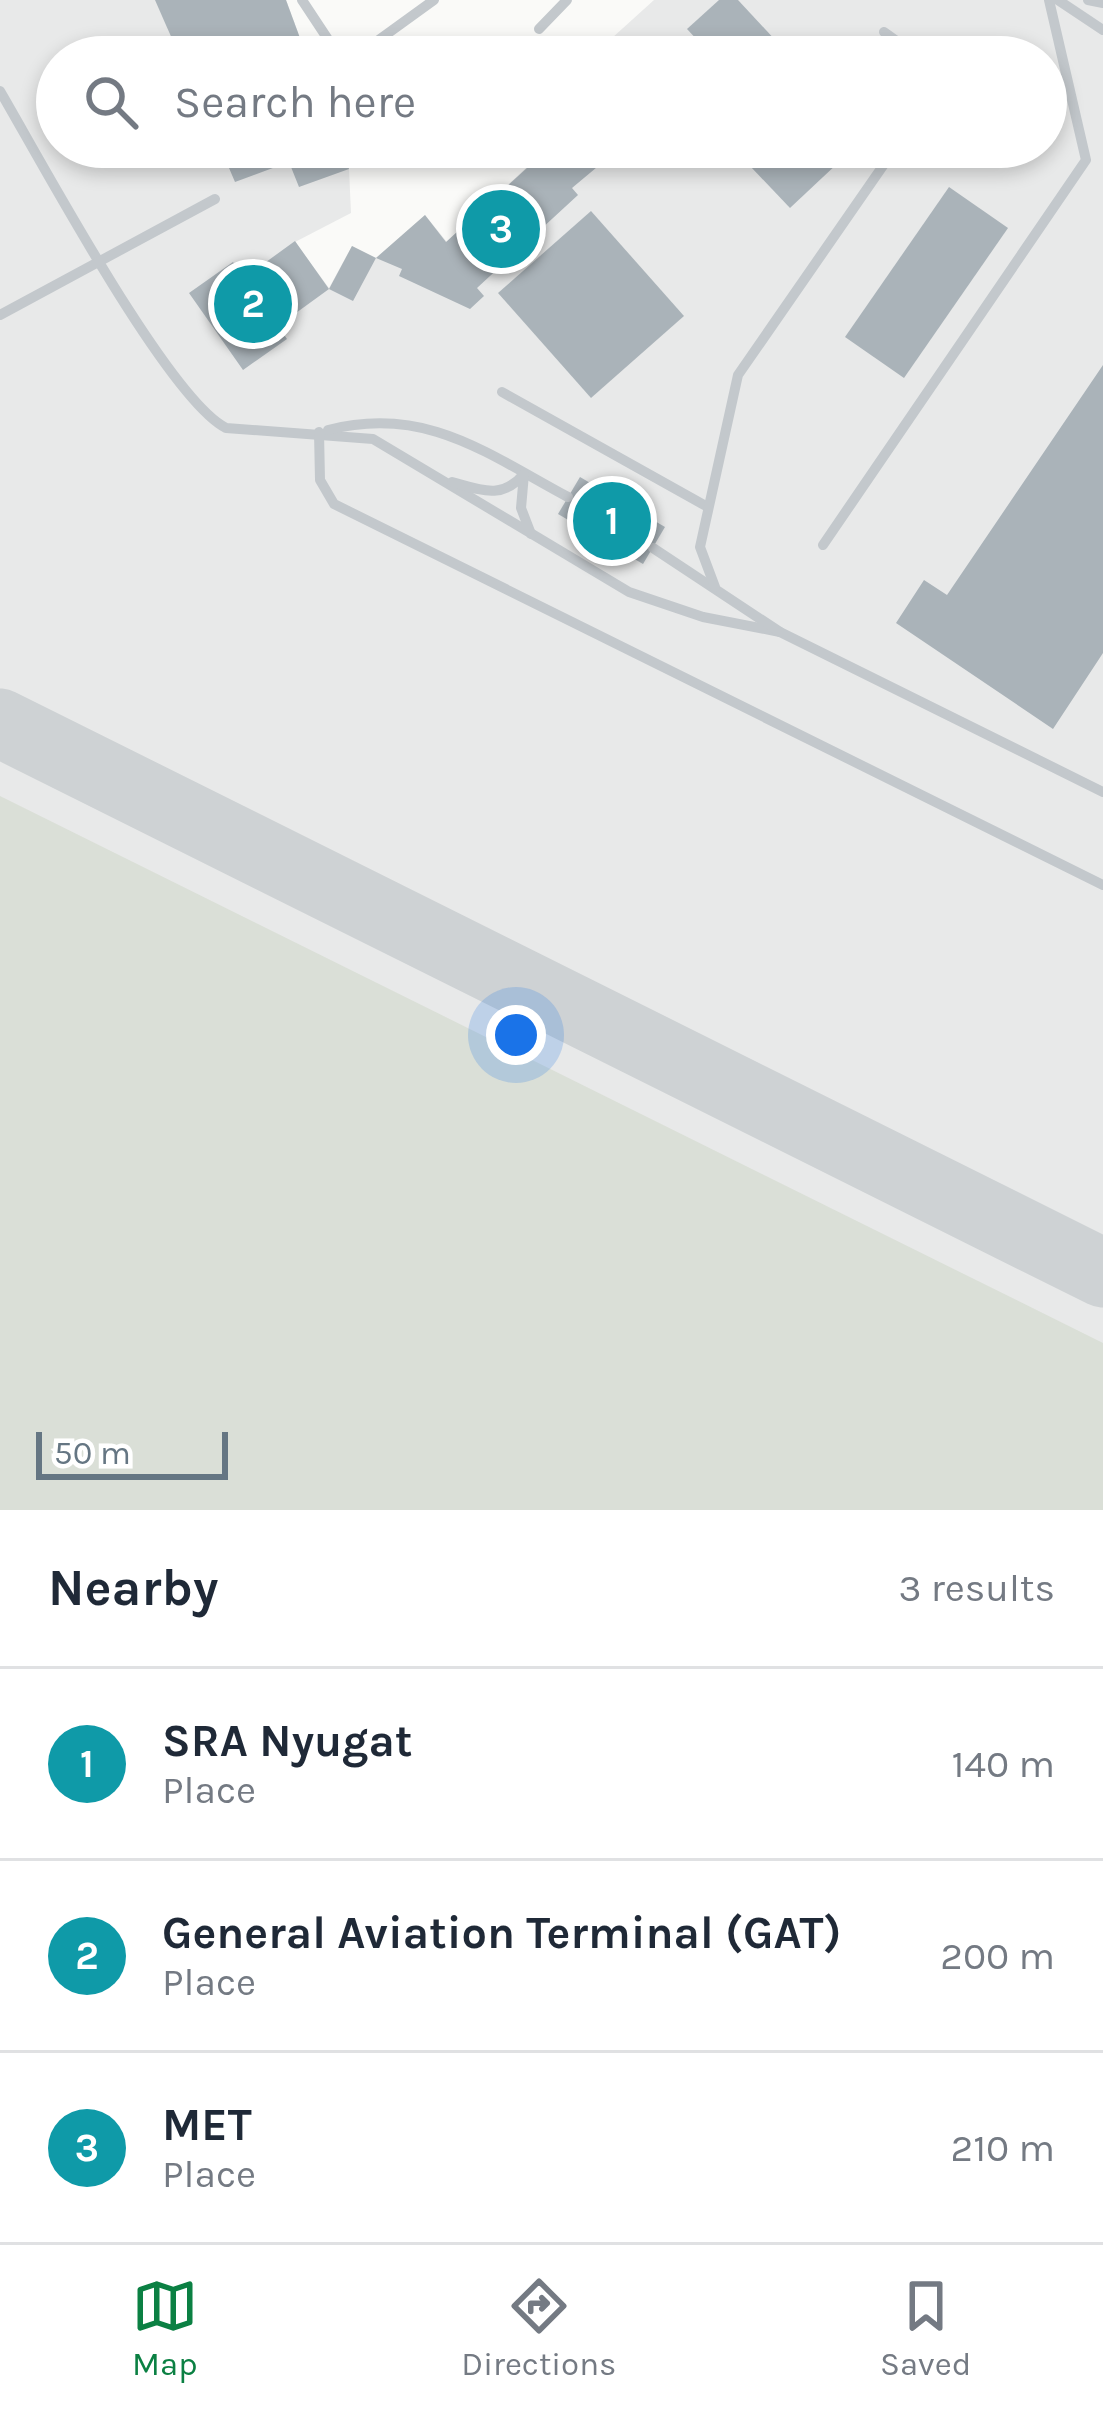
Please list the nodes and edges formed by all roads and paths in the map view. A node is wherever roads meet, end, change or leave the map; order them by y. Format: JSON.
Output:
{"nodes":[{"id":1,"x":302,"y":0,"type":"edge"},
{"id":2,"x":434,"y":0,"type":"edge"},
{"id":3,"x":567,"y":0,"type":"edge"},
{"id":4,"x":1053,"y":0,"type":"edge"},
{"id":5,"x":1088,"y":0,"type":"edge"},
{"id":6,"x":1103,"y":3,"type":"edge"},
{"id":7,"x":539,"y":29,"type":"dead end"},
{"id":8,"x":1103,"y":30,"type":"edge"},
{"id":9,"x":884,"y":32,"type":"dead end"},
{"id":10,"x":326,"y":36,"type":"edge"},
{"id":11,"x":384,"y":36,"type":"edge"},
{"id":12,"x":890,"y":36,"type":"edge"},
{"id":13,"x":1060,"y":36,"type":"edge"},
{"id":14,"x":1067,"y":68,"type":"edge"},
{"id":15,"x":0,"y":91,"type":"edge"},
{"id":16,"x":36,"y":152,"type":"edge"},
{"id":17,"x":1086,"y":160,"type":"junction"},
{"id":18,"x":1103,"y":165,"type":"edge"},
{"id":19,"x":45,"y":168,"type":"edge"},
{"id":20,"x":881,"y":168,"type":"edge"},
{"id":21,"x":215,"y":199,"type":"dead end"},
{"id":22,"x":100,"y":261,"type":"junction"},
{"id":23,"x":0,"y":315,"type":"edge"},
{"id":24,"x":502,"y":392,"type":"dead end"},
{"id":25,"x":319,"y":432,"type":"junction"},
{"id":26,"x":524,"y":474,"type":"junction"},
{"id":27,"x":438,"y":478,"type":"junction"},
{"id":28,"x":568,"y":497,"type":"dead end"},
{"id":29,"x":706,"y":506,"type":"junction"},
{"id":30,"x":531,"y":534,"type":"junction"},
{"id":31,"x":823,"y":545,"type":"dead end"},
{"id":32,"x":653,"y":548,"type":"dead end"},
{"id":33,"x":716,"y":590,"type":"junction"},
{"id":34,"x":780,"y":632,"type":"junction"},
{"id":35,"x":1103,"y":793,"type":"edge"},
{"id":36,"x":1103,"y":885,"type":"edge"}],
"edges":[{"from":1,"to":10,"type":"lane"},
{"from":2,"to":11,"type":"lane"},
{"from":3,"to":7,"type":"lane"},
{"from":4,"to":8,"type":"lane"},
{"from":4,"to":13,"type":"lane"},
{"from":5,"to":6,"type":"lane"},
{"from":9,"to":12,"type":"lane"},
{"from":14,"to":17,"type":"lane"},
{"from":15,"to":16,"type":"lane"},
{"from":17,"to":18,"type":"lane"},
{"from":17,"to":31,"type":"lane"},
{"from":19,"to":22,"type":"lane"},
{"from":20,"to":29,"type":"lane"},
{"from":21,"to":22,"type":"lane"},
{"from":22,"to":23,"type":"lane"},
{"from":22,"to":25,"type":"lane"},
{"from":24,"to":29,"type":"lane"},
{"from":25,"to":26,"type":"lane"},
{"from":25,"to":27,"type":"lane"},
{"from":25,"to":36,"type":"lane"},
{"from":26,"to":27,"type":"lane"},
{"from":26,"to":28,"type":"lane"},
{"from":26,"to":30,"type":"lane"},
{"from":27,"to":30,"type":"lane"},
{"from":29,"to":33,"type":"lane"},
{"from":30,"to":34,"type":"lane"},
{"from":32,"to":33,"type":"lane"},
{"from":33,"to":34,"type":"lane"},
{"from":34,"to":35,"type":"lane"}]}
